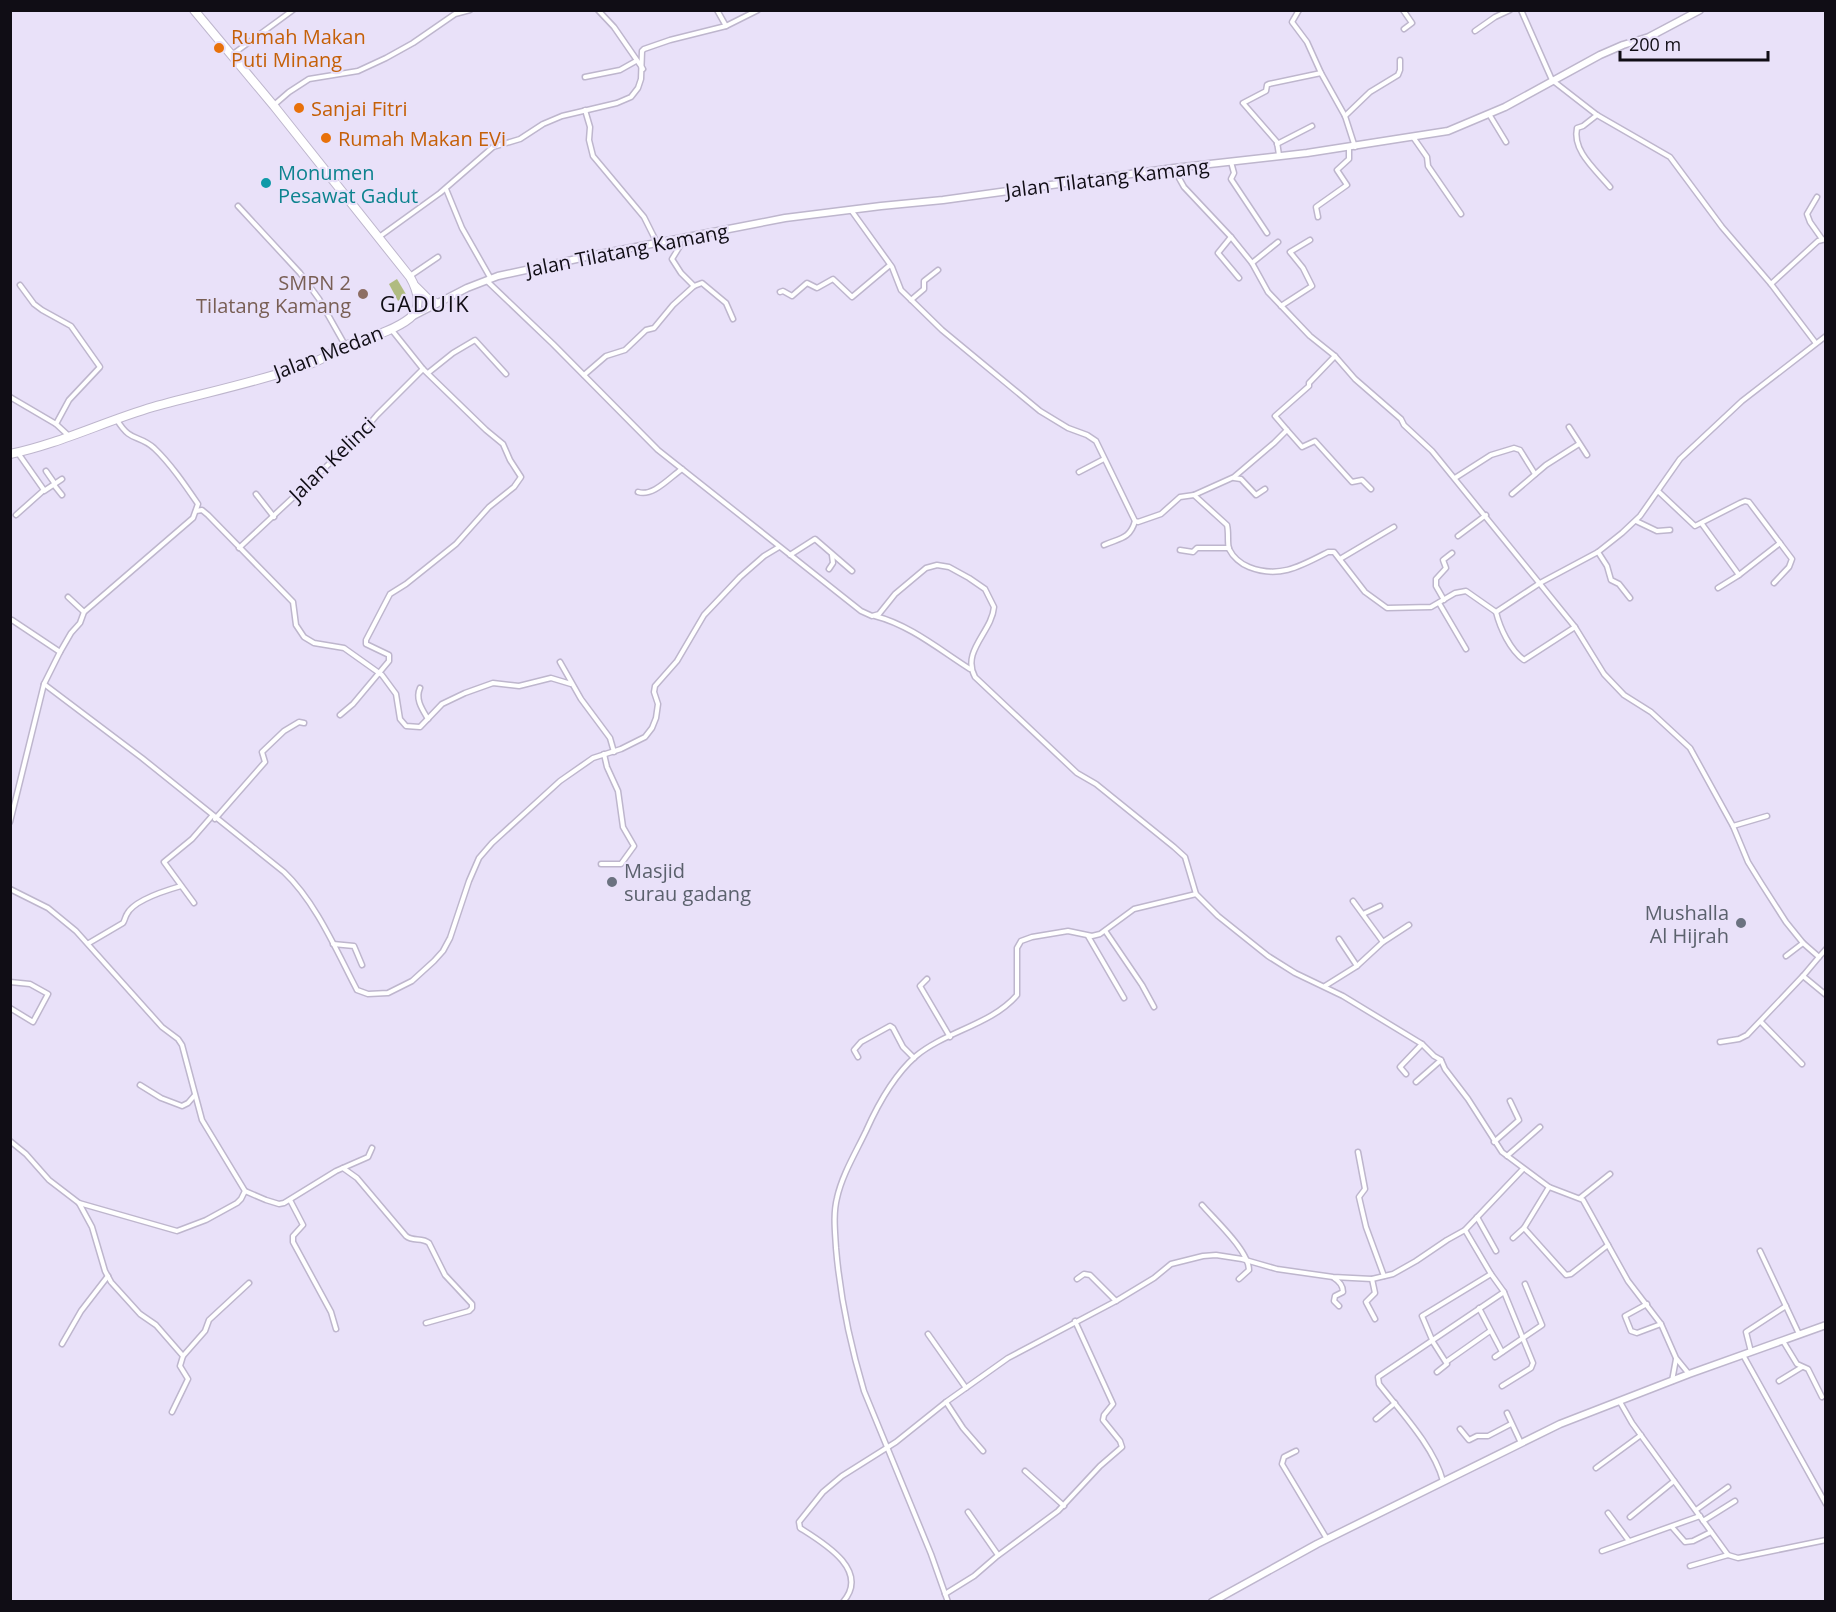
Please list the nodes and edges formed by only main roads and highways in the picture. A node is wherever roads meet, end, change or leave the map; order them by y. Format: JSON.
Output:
{"nodes":[{"id":1,"x":194,"y":10,"type":"edge"},
{"id":2,"x":416,"y":286,"type":"junction"},
{"id":3,"x":436,"y":303,"type":"road end"},
{"id":4,"x":14,"y":453,"type":"edge"}],
"edges":[{"from":1,"to":2,"type":"highway"},
{"from":2,"to":3,"type":"highway"},
{"from":2,"to":4,"type":"highway","name":"Jalan Medan"}]}
